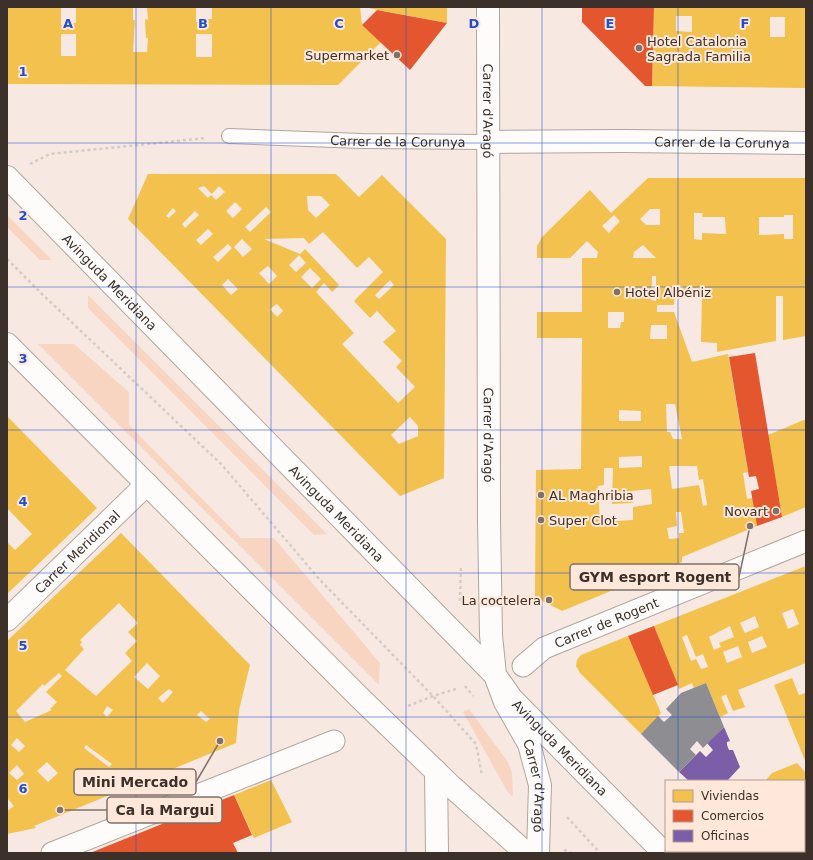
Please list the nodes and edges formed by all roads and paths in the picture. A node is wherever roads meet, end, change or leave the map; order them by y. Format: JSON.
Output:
{"nodes":[{"id":1,"x":488,"y":7,"type":"edge"},
{"id":2,"x":228,"y":136,"type":"joint"},
{"id":3,"x":488,"y":142,"type":"junction"},
{"id":4,"x":806,"y":144,"type":"edge"},
{"id":5,"x":16,"y":172,"type":"edge"},
{"id":6,"x":7,"y":259,"type":"edge"},
{"id":7,"x":7,"y":344,"type":"edge"},
{"id":8,"x":147,"y":484,"type":"junction"},
{"id":9,"x":806,"y":541,"type":"edge"},
{"id":10,"x":7,"y":620,"type":"edge"},
{"id":11,"x":523,"y":666,"type":"dead end"},
{"id":12,"x":495,"y":675,"type":"junction"},
{"id":13,"x":456,"y":689,"type":"dead end"},
{"id":14,"x":433,"y":696,"type":"junction"},
{"id":15,"x":401,"y":709,"type":"dead end"},
{"id":16,"x":334,"y":741,"type":"dead end"},
{"id":17,"x":436,"y":771,"type":"junction"},
{"id":18,"x":482,"y":778,"type":"dead end"},
{"id":19,"x":564,"y":814,"type":"dead end"},
{"id":20,"x":52,"y":853,"type":"edge"},
{"id":21,"x":437,"y":853,"type":"edge"},
{"id":22,"x":526,"y":853,"type":"edge"},
{"id":23,"x":538,"y":853,"type":"edge"},
{"id":24,"x":600,"y":853,"type":"edge"},
{"id":25,"x":664,"y":853,"type":"edge"}],
"edges":[{"from":1,"to":3,"type":"main road","name":"Carrer d'Aragó"},
{"from":2,"to":3,"type":"lane","name":"Carrer de la Corunya"},
{"from":2,"to":5,"type":"path"},
{"from":3,"to":4,"type":"main road","name":"Carrer de la Corunya"},
{"from":3,"to":12,"type":"main road","name":"Carrer d'Aragó"},
{"from":5,"to":12,"type":"main road","name":"Avinguda Meridiana"},
{"from":6,"to":14,"type":"path"},
{"from":7,"to":8,"type":"main road"},
{"from":8,"to":10,"type":"main road","name":"Carrer Meridional"},
{"from":8,"to":17,"type":"main road"},
{"from":9,"to":11,"type":"street","name":"Carrer de Rogent"},
{"from":12,"to":23,"type":"main road","name":"Carrer d'Aragó"},
{"from":12,"to":25,"type":"main road","name":"Avinguda Meridiana"},
{"from":13,"to":14,"type":"path"},
{"from":14,"to":15,"type":"path"},
{"from":14,"to":18,"type":"path"},
{"from":16,"to":20,"type":"street"},
{"from":17,"to":21,"type":"main road"},
{"from":17,"to":22,"type":"main road"},
{"from":19,"to":24,"type":"path"}]}
